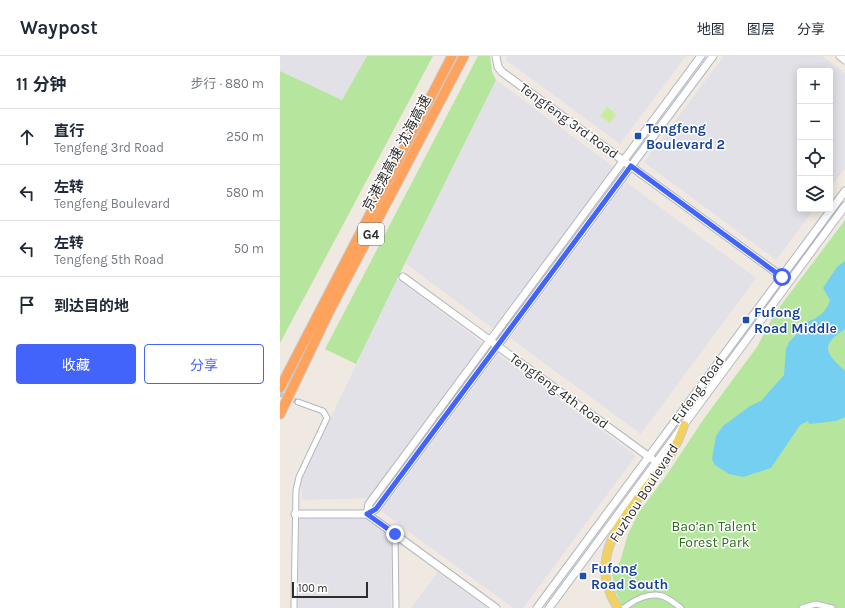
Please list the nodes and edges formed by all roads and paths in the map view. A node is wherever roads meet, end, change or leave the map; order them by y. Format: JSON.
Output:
{"nodes":[{"id":1,"x":452,"y":56,"type":"edge"},
{"id":2,"x":464,"y":56,"type":"edge"},
{"id":3,"x":701,"y":56,"type":"edge"},
{"id":4,"x":713,"y":56,"type":"edge"},
{"id":5,"x":840,"y":56,"type":"edge"},
{"id":6,"x":496,"y":58,"type":"edge"},
{"id":7,"x":845,"y":60,"type":"edge"},
{"id":8,"x":624,"y":161,"type":"junction"},
{"id":9,"x":631,"y":166,"type":"junction"},
{"id":10,"x":845,"y":191,"type":"edge"},
{"id":11,"x":845,"y":206,"type":"edge"},
{"id":12,"x":403,"y":277,"type":"dead end"},
{"id":13,"x":782,"y":277,"type":"junction"},
{"id":14,"x":789,"y":282,"type":"junction"},
{"id":15,"x":490,"y":340,"type":"junction"},
{"id":16,"x":497,"y":346,"type":"junction"},
{"id":17,"x":730,"y":347,"type":"junction"},
{"id":18,"x":737,"y":353,"type":"junction"},
{"id":19,"x":280,"y":388,"type":"edge"},
{"id":20,"x":298,"y":402,"type":"tunnel mouth"},
{"id":21,"x":280,"y":414,"type":"edge"},
{"id":22,"x":684,"y":425,"type":"junction"},
{"id":23,"x":649,"y":456,"type":"junction"},
{"id":24,"x":657,"y":462,"type":"junction"},
{"id":25,"x":295,"y":514,"type":"junction"},
{"id":26,"x":367,"y":514,"type":"junction"},
{"id":27,"x":395,"y":534,"type":"junction"},
{"id":28,"x":294,"y":608,"type":"edge"},
{"id":29,"x":396,"y":608,"type":"edge"},
{"id":30,"x":496,"y":608,"type":"edge"},
{"id":31,"x":538,"y":608,"type":"edge"},
{"id":32,"x":549,"y":608,"type":"edge"},
{"id":33,"x":618,"y":608,"type":"edge"},
{"id":34,"x":624,"y":608,"type":"edge"},
{"id":35,"x":681,"y":608,"type":"edge"},
{"id":36,"x":802,"y":608,"type":"edge"},
{"id":37,"x":832,"y":608,"type":"edge"}],
"edges":[{"from":1,"to":19,"type":"highway","name":"京港澳高速 沈海高速","number":"G4"},
{"from":2,"to":21,"type":"highway","name":"京港澳高速 沈海高速","number":"G4"},
{"from":3,"to":8,"type":"street"},
{"from":4,"to":9,"type":"street"},
{"from":5,"to":7,"type":"street"},
{"from":6,"to":8,"type":"street","name":"Tengfeng 3rd Road"},
{"from":8,"to":9,"type":"street","name":"Tengfeng 3rd Road"},
{"from":8,"to":15,"type":"street"},
{"from":9,"to":13,"type":"street","name":"Tengfeng 3rd Road"},
{"from":9,"to":16,"type":"street"},
{"from":10,"to":13,"type":"street","name":"Fufeng Road"},
{"from":11,"to":14,"type":"street","name":"Fufeng Road"},
{"from":12,"to":15,"type":"street","name":"Tengfeng 4th Road"},
{"from":13,"to":14,"type":"street","name":"Tengfeng 3rd Road"},
{"from":13,"to":17,"type":"street","name":"Fufeng Road"},
{"from":14,"to":18,"type":"street","name":"Fufeng Road"},
{"from":15,"to":16,"type":"street","name":"Tengfeng 4th Road"},
{"from":15,"to":26,"type":"street"},
{"from":16,"to":23,"type":"street","name":"Tengfeng 4th Road"},
{"from":16,"to":26,"type":"street"},
{"from":17,"to":18,"type":"street"},
{"from":17,"to":23,"type":"street","name":"Fufeng Road"},
{"from":18,"to":22,"type":"street","name":"Fufeng Road"},
{"from":20,"to":25,"type":"street"},
{"from":22,"to":24,"type":"street","name":"Fufeng Road"},
{"from":22,"to":33,"type":"main road","name":"Fuzhou Boulevard"},
{"from":23,"to":24,"type":"street","name":"Tengfeng 4th Road"},
{"from":23,"to":31,"type":"street","name":"Fufeng Road"},
{"from":24,"to":32,"type":"street","name":"Fufeng Road"},
{"from":25,"to":26,"type":"street"},
{"from":25,"to":28,"type":"street"},
{"from":26,"to":27,"type":"street"},
{"from":27,"to":29,"type":"street"},
{"from":27,"to":30,"type":"street"},
{"from":34,"to":35,"type":"street"},
{"from":36,"to":37,"type":"street"}]}
